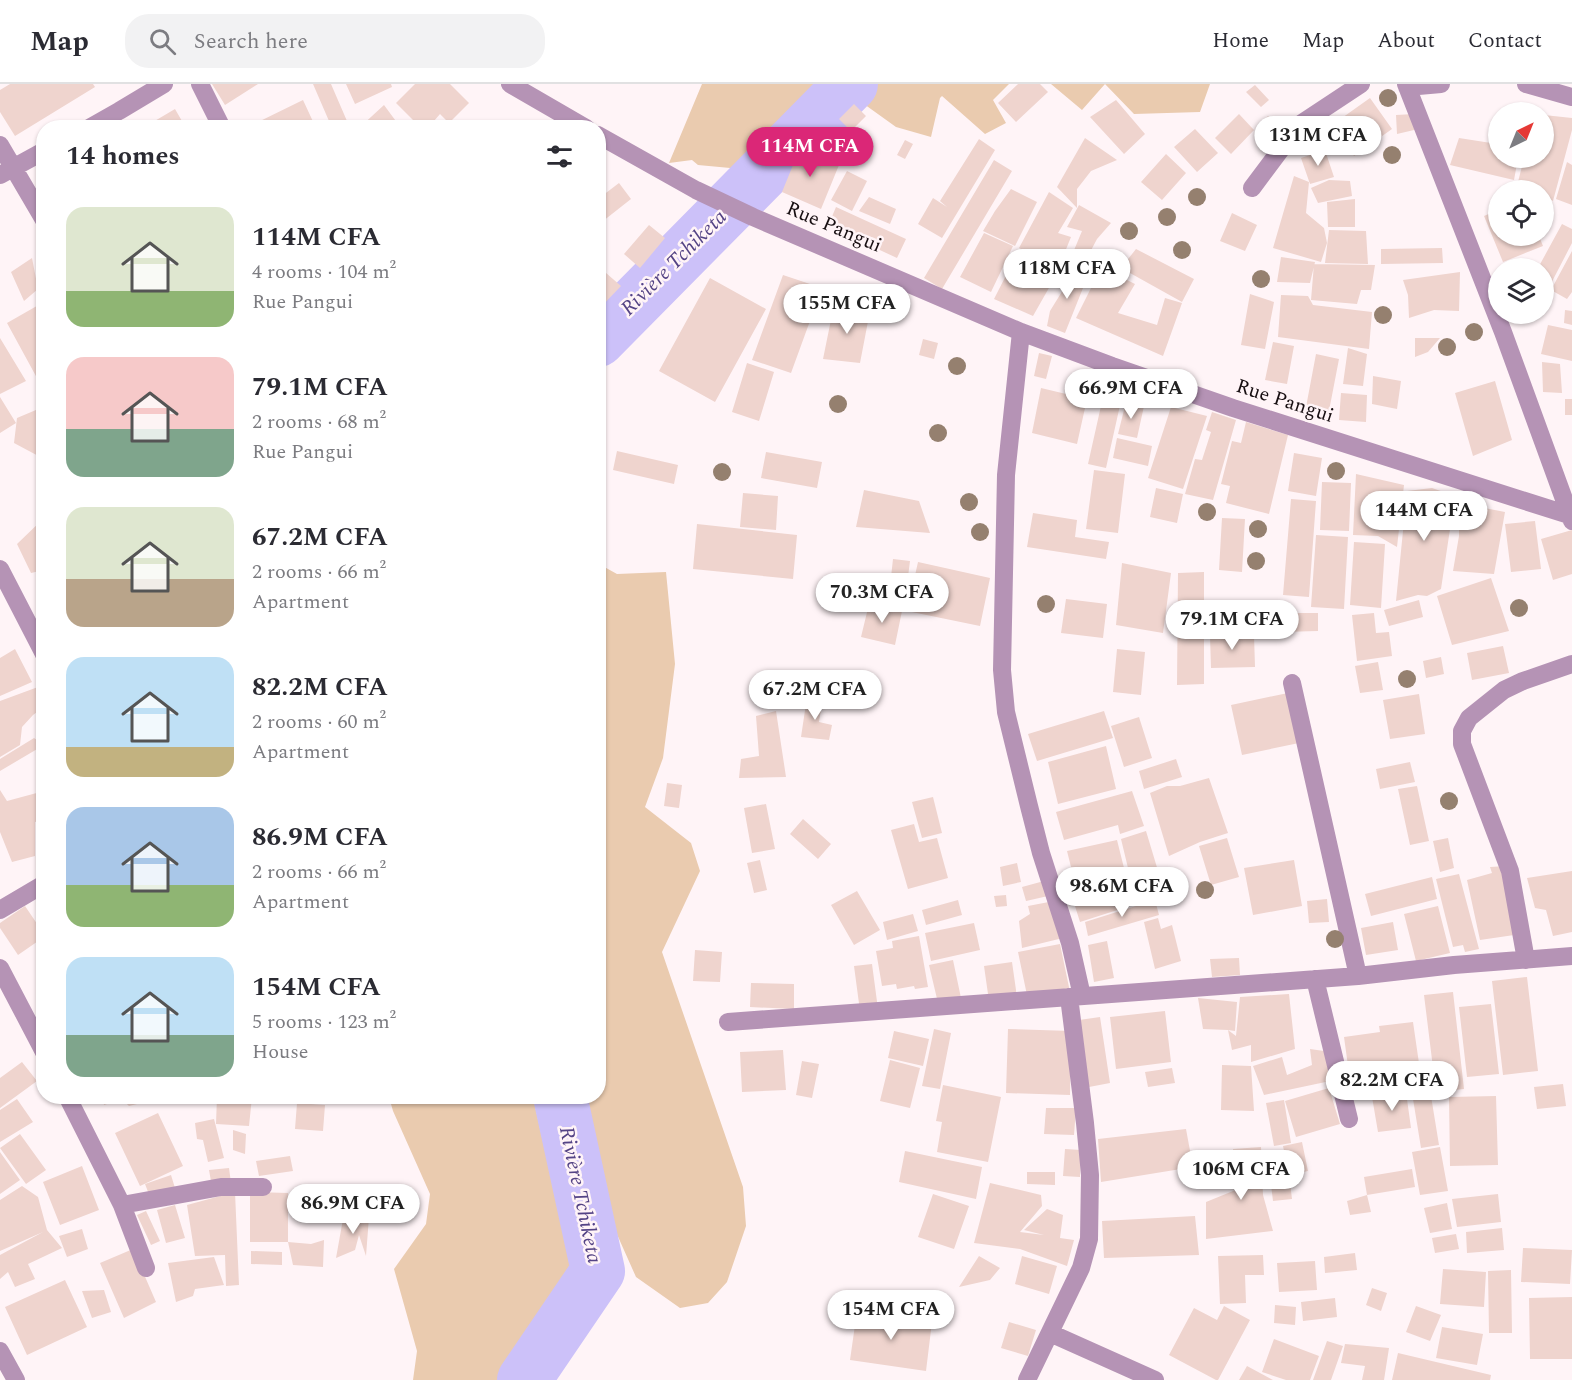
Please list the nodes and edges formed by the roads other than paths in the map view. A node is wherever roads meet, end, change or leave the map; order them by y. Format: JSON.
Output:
{"nodes":[{"id":1,"x":164,"y":84,"type":"edge"},
{"id":2,"x":200,"y":84,"type":"edge"},
{"id":3,"x":510,"y":84,"type":"edge"},
{"id":4,"x":1361,"y":84,"type":"edge"},
{"id":5,"x":1441,"y":84,"type":"edge"},
{"id":6,"x":1526,"y":84,"type":"edge"},
{"id":7,"x":1407,"y":85,"type":"edge"},
{"id":8,"x":1572,"y":97,"type":"edge"},
{"id":9,"x":103,"y":120,"type":"edge"},
{"id":10,"x":218,"y":120,"type":"edge"},
{"id":11,"x":572,"y":120,"type":"edge"},
{"id":12,"x":606,"y":139,"type":"edge"},
{"id":13,"x":0,"y":145,"type":"edge"},
{"id":14,"x":36,"y":155,"type":"edge"},
{"id":15,"x":6,"y":171,"type":"edge"},
{"id":16,"x":1252,"y":188,"type":"dead end"},
{"id":17,"x":36,"y":209,"type":"edge"},
{"id":18,"x":1021,"y":332,"type":"junction"},
{"id":19,"x":1571,"y":517,"type":"edge"},
{"id":20,"x":0,"y":569,"type":"edge"},
{"id":21,"x":36,"y":639,"type":"edge"},
{"id":22,"x":1572,"y":664,"type":"edge"},
{"id":23,"x":1292,"y":683,"type":"dead end"},
{"id":24,"x":36,"y":889,"type":"edge"},
{"id":25,"x":0,"y":910,"type":"edge"},
{"id":26,"x":1572,"y":956,"type":"edge"},
{"id":27,"x":1527,"y":960,"type":"junction"},
{"id":28,"x":0,"y":968,"type":"edge"},
{"id":29,"x":1358,"y":976,"type":"junction"},
{"id":30,"x":1315,"y":979,"type":"junction"},
{"id":31,"x":1075,"y":996,"type":"junction"},
{"id":32,"x":728,"y":1022,"type":"dead end"},
{"id":33,"x":36,"y":1037,"type":"edge"},
{"id":34,"x":71,"y":1104,"type":"edge"},
{"id":35,"x":1349,"y":1119,"type":"dead end"},
{"id":36,"x":263,"y":1187,"type":"dead end"},
{"id":37,"x":122,"y":1204,"type":"junction"},
{"id":38,"x":146,"y":1268,"type":"dead end"},
{"id":39,"x":1050,"y":1333,"type":"junction"},
{"id":40,"x":0,"y":1352,"type":"edge"},
{"id":41,"x":16,"y":1380,"type":"edge"},
{"id":42,"x":1027,"y":1380,"type":"edge"},
{"id":43,"x":1155,"y":1380,"type":"edge"}],
"edges":[{"from":1,"to":9,"type":"street"},
{"from":2,"to":10,"type":"street"},
{"from":3,"to":11,"type":"street"},
{"from":4,"to":16,"type":"street"},
{"from":5,"to":7,"type":"street"},
{"from":6,"to":8,"type":"street"},
{"from":7,"to":19,"type":"street"},
{"from":12,"to":18,"type":"street","name":"Rue Pangui"},
{"from":13,"to":15,"type":"street"},
{"from":14,"to":15,"type":"street"},
{"from":15,"to":17,"type":"street"},
{"from":18,"to":19,"type":"street","name":"Rue Pangui"},
{"from":18,"to":31,"type":"street"},
{"from":20,"to":21,"type":"street"},
{"from":22,"to":27,"type":"street"},
{"from":23,"to":29,"type":"street"},
{"from":24,"to":25,"type":"street"},
{"from":26,"to":27,"type":"street"},
{"from":27,"to":29,"type":"street"},
{"from":28,"to":33,"type":"street"},
{"from":29,"to":30,"type":"street"},
{"from":30,"to":31,"type":"street"},
{"from":30,"to":35,"type":"street"},
{"from":31,"to":32,"type":"street"},
{"from":31,"to":39,"type":"street"},
{"from":34,"to":37,"type":"street"},
{"from":36,"to":37,"type":"street"},
{"from":37,"to":38,"type":"street"},
{"from":39,"to":42,"type":"street"},
{"from":39,"to":43,"type":"street"},
{"from":40,"to":41,"type":"street"}]}
